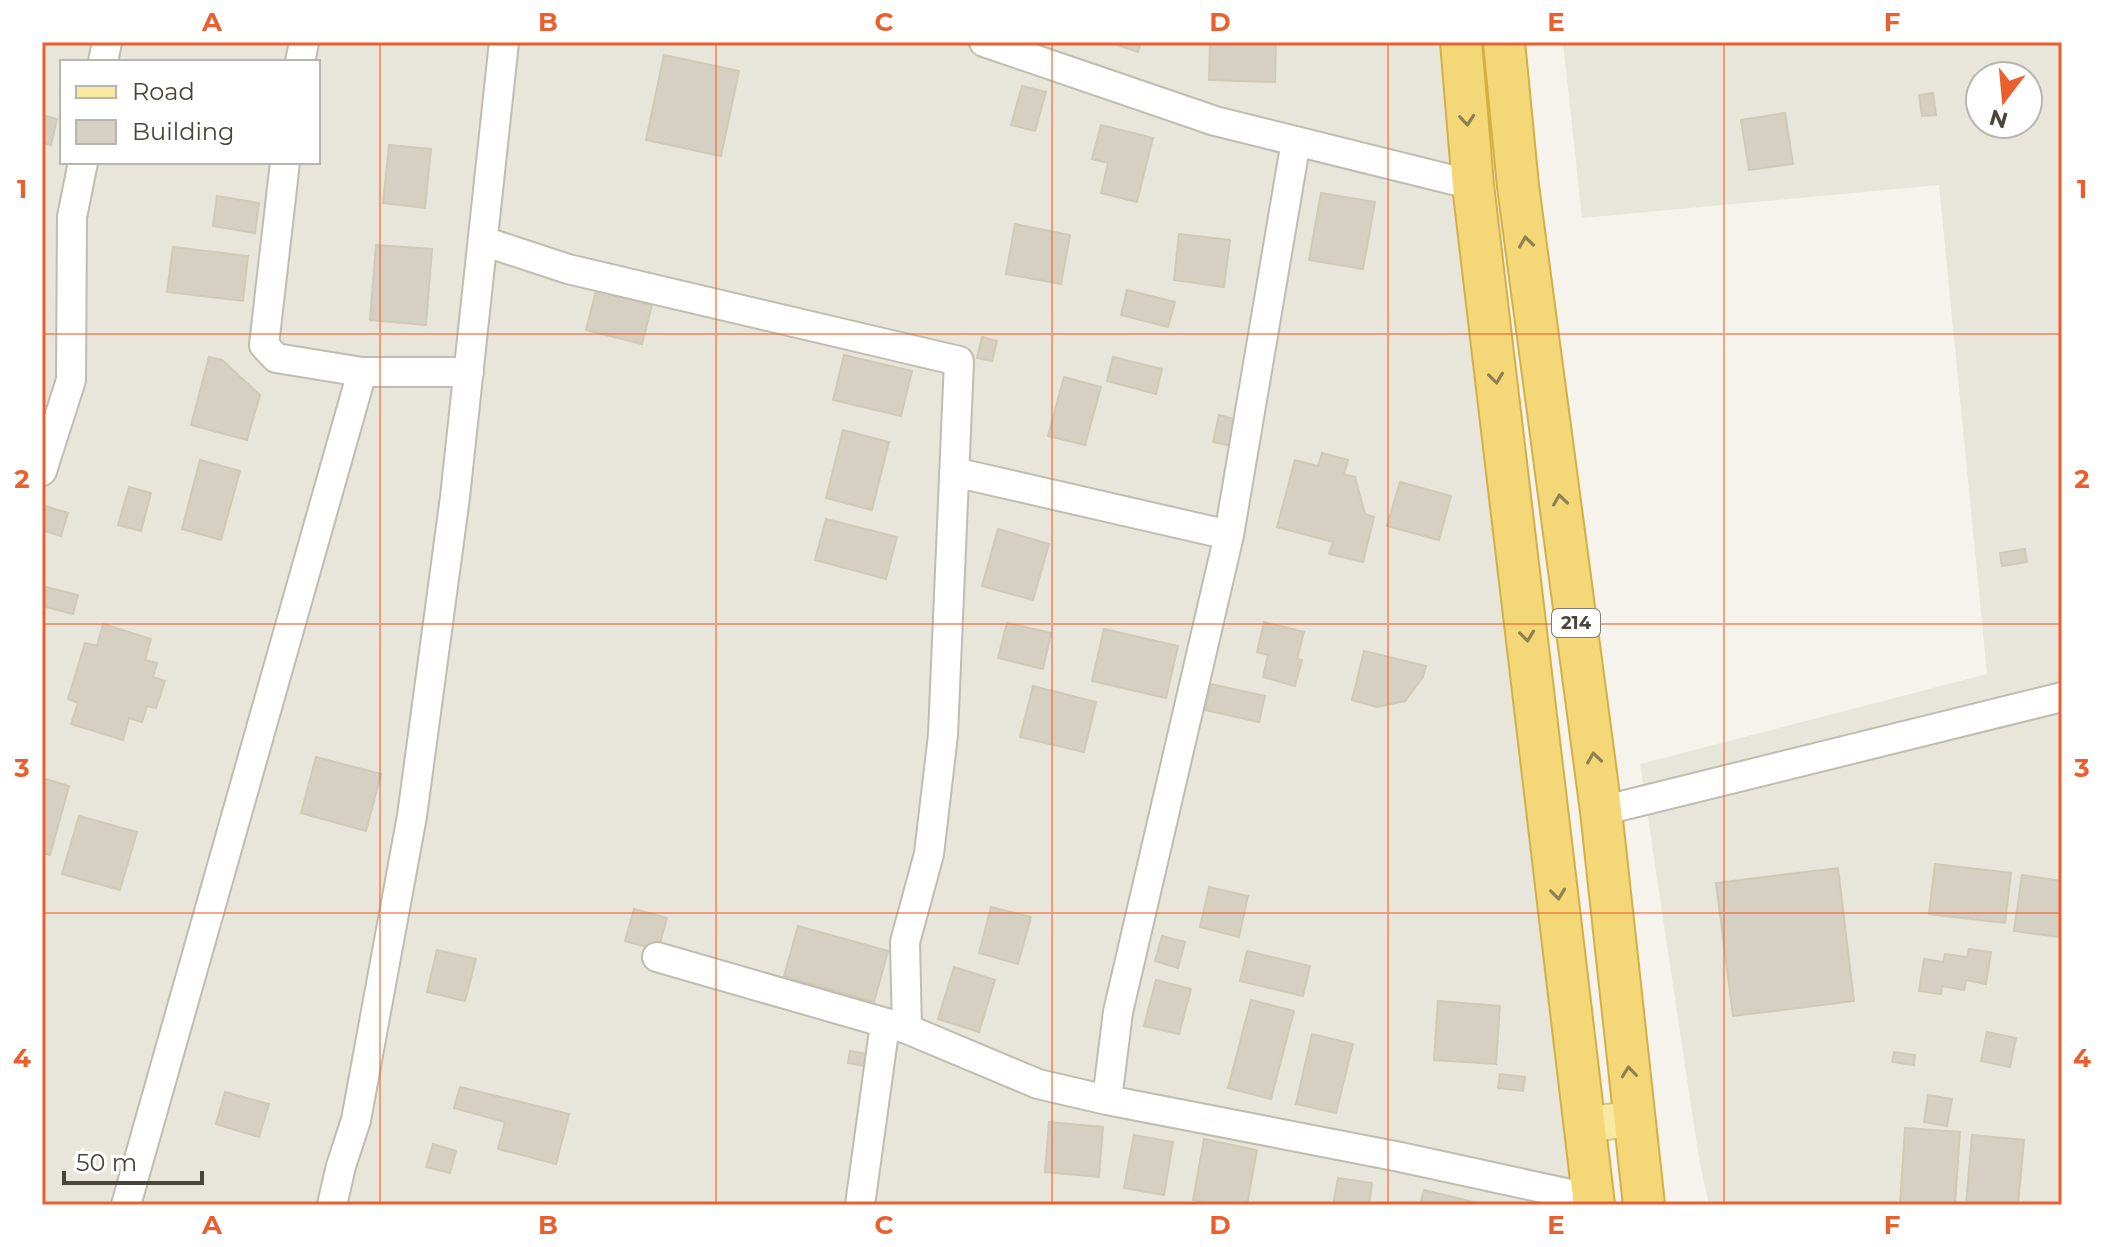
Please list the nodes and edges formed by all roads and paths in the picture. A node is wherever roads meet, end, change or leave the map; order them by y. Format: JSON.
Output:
{"nodes":[{"id":1,"x":504,"y":42,"type":"edge"},
{"id":2,"x":1461,"y":42,"type":"edge"},
{"id":3,"x":1504,"y":42,"type":"edge"},
{"id":4,"x":992,"y":43,"type":"edge"},
{"id":5,"x":1296,"y":141,"type":"junction"},
{"id":6,"x":83,"y":164,"type":"edge"},
{"id":7,"x":285,"y":164,"type":"edge"},
{"id":8,"x":1473,"y":185,"type":"junction"},
{"id":9,"x":483,"y":241,"type":"junction"},
{"id":10,"x":362,"y":372,"type":"junction"},
{"id":11,"x":469,"y":372,"type":"junction"},
{"id":12,"x":42,"y":471,"type":"edge"},
{"id":13,"x":954,"y":472,"type":"junction"},
{"id":14,"x":1229,"y":535,"type":"junction"},
{"id":15,"x":2062,"y":697,"type":"edge"},
{"id":16,"x":1601,"y":811,"type":"junction"},
{"id":17,"x":657,"y":957,"type":"dead end"},
{"id":18,"x":896,"y":1027,"type":"junction"},
{"id":19,"x":1107,"y":1100,"type":"junction"},
{"id":20,"x":1635,"y":1119,"type":"junction"},
{"id":21,"x":1585,"y":1124,"type":"junction"},
{"id":22,"x":1594,"y":1202,"type":"edge"},
{"id":23,"x":126,"y":1205,"type":"edge"},
{"id":24,"x":332,"y":1205,"type":"edge"},
{"id":25,"x":860,"y":1205,"type":"edge"},
{"id":26,"x":1644,"y":1205,"type":"edge"}],
"edges":[{"from":1,"to":9,"type":"street"},
{"from":2,"to":8,"type":"highway","number":"214","one_way":true},
{"from":16,"to":3,"type":"highway","number":"214","one_way":true},
{"from":4,"to":5,"type":"street"},
{"from":5,"to":8,"type":"street"},
{"from":5,"to":14,"type":"street"},
{"from":6,"to":12,"type":"street"},
{"from":7,"to":10,"type":"street"},
{"from":8,"to":21,"type":"highway","number":"214","one_way":true},
{"from":9,"to":11,"type":"street"},
{"from":9,"to":13,"type":"street"},
{"from":10,"to":11,"type":"street"},
{"from":10,"to":23,"type":"street"},
{"from":11,"to":24,"type":"street"},
{"from":13,"to":14,"type":"street"},
{"from":13,"to":18,"type":"street"},
{"from":14,"to":19,"type":"street"},
{"from":15,"to":16,"type":"street"},
{"from":20,"to":16,"type":"highway","number":"214","one_way":true},
{"from":17,"to":18,"type":"street"},
{"from":18,"to":19,"type":"street"},
{"from":18,"to":25,"type":"street"},
{"from":19,"to":22,"type":"street"},
{"from":20,"to":21,"type":"main road"},
{"from":20,"to":26,"type":"highway","number":"214"},
{"from":21,"to":22,"type":"highway","number":"214"}]}
